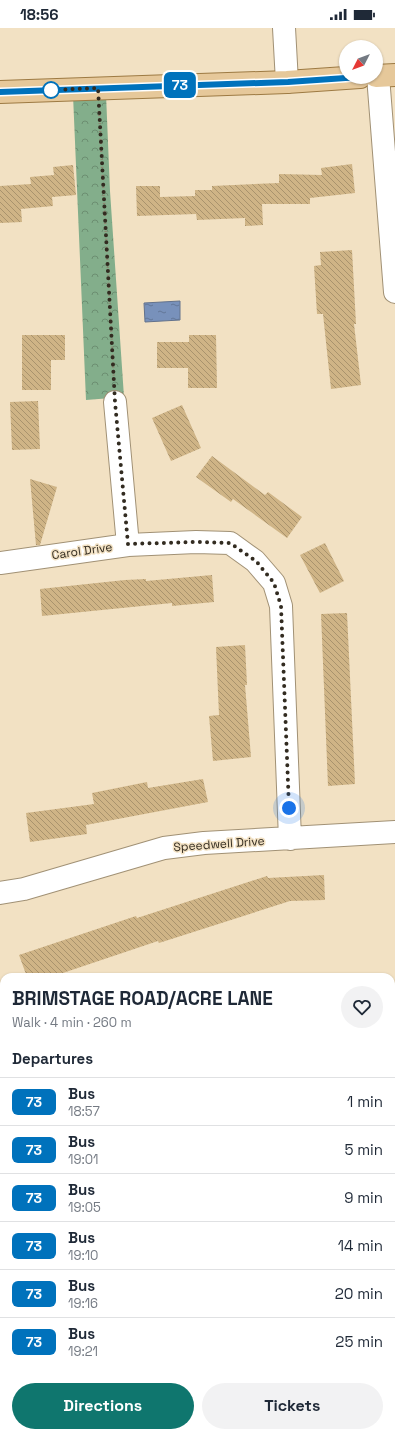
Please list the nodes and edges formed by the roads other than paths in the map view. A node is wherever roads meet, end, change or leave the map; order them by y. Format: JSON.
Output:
{"nodes":[{"id":1,"x":284,"y":28,"type":"edge"},
{"id":2,"x":339,"y":79,"type":"edge"},
{"id":3,"x":288,"y":82,"type":"junction"},
{"id":4,"x":378,"y":84,"type":"edge"},
{"id":5,"x":0,"y":92,"type":"edge"},
{"id":6,"x":395,"y":292,"type":"edge"},
{"id":7,"x":115,"y":402,"type":"road end"},
{"id":8,"x":128,"y":544,"type":"junction"},
{"id":9,"x":0,"y":564,"type":"edge"},
{"id":10,"x":395,"y":832,"type":"edge"},
{"id":11,"x":290,"y":839,"type":"junction"},
{"id":12,"x":0,"y":892,"type":"edge"}],
"edges":[{"from":1,"to":3,"type":"street"},
{"from":2,"to":3,"type":"main road"},
{"from":3,"to":5,"type":"main road"},
{"from":4,"to":6,"type":"street"},
{"from":7,"to":8,"type":"street"},
{"from":8,"to":9,"type":"street","name":"Carol Drive"},
{"from":8,"to":11,"type":"street","name":"Carol Drive"},
{"from":10,"to":11,"type":"street","name":"Speedwell Drive"},
{"from":11,"to":12,"type":"street","name":"Speedwell Drive"}]}
